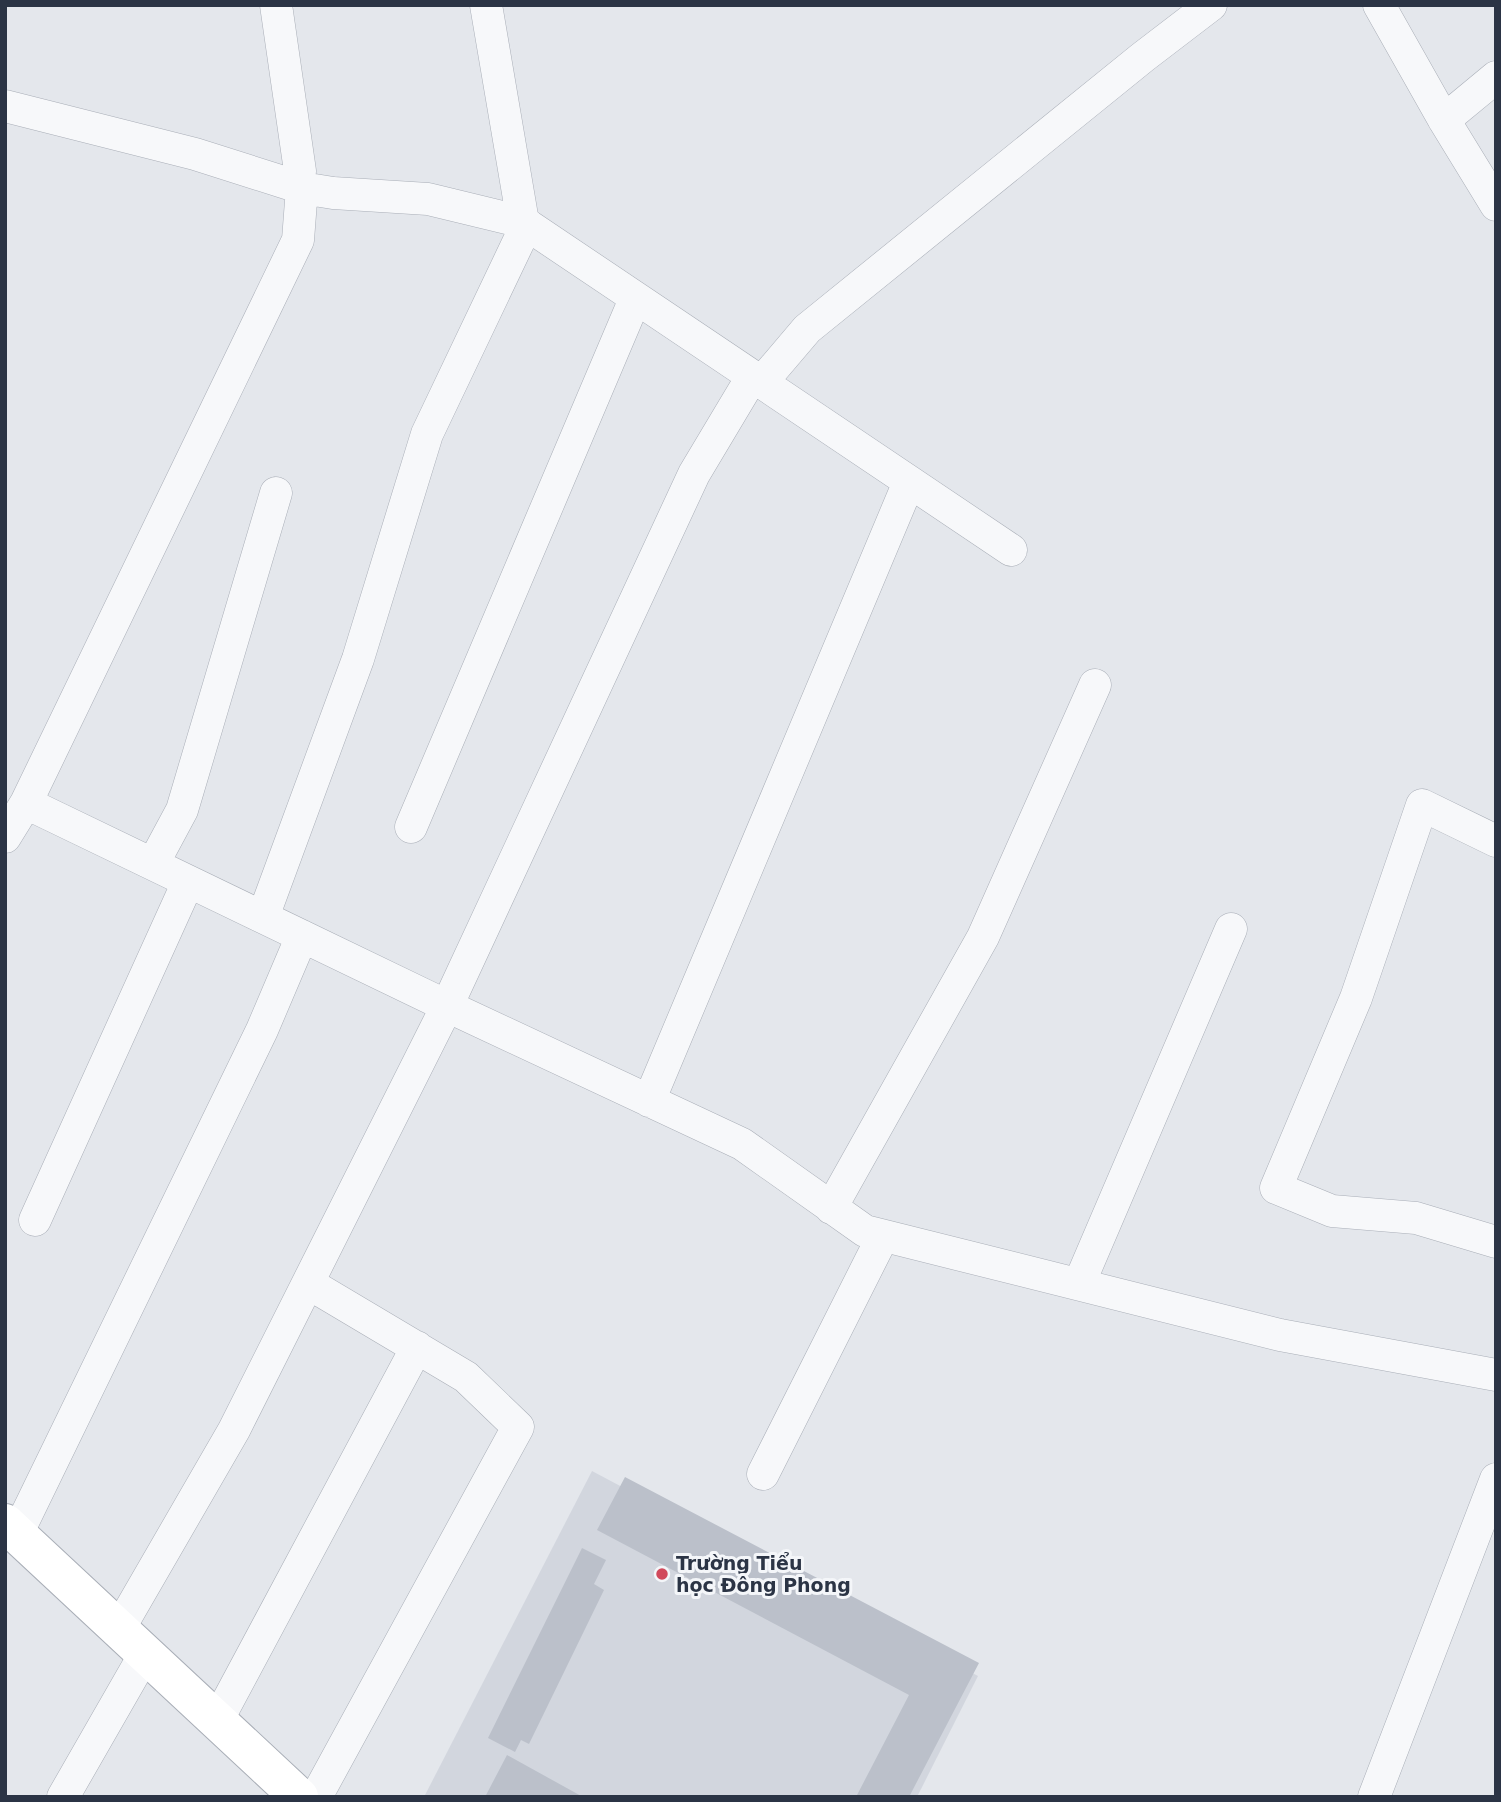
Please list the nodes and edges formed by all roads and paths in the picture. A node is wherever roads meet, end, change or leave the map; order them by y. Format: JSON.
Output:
{"nodes":[{"id":1,"x":276,"y":5,"type":"edge"},
{"id":2,"x":486,"y":5,"type":"edge"},
{"id":3,"x":1212,"y":5,"type":"edge"},
{"id":4,"x":1379,"y":5,"type":"edge"},
{"id":5,"x":1496,"y":77,"type":"edge"},
{"id":6,"x":5,"y":106,"type":"edge"},
{"id":7,"x":1444,"y":120,"type":"junction"},
{"id":8,"x":300,"y":188,"type":"junction"},
{"id":9,"x":1495,"y":203,"type":"edge"},
{"id":10,"x":525,"y":223,"type":"junction"},
{"id":11,"x":635,"y":299,"type":"junction"},
{"id":12,"x":757,"y":380,"type":"junction"},
{"id":13,"x":909,"y":482,"type":"junction"},
{"id":14,"x":276,"y":493,"type":"dead end"},
{"id":15,"x":1011,"y":550,"type":"dead end"},
{"id":16,"x":1094,"y":685,"type":"dead end"},
{"id":17,"x":26,"y":803,"type":"junction"},
{"id":18,"x":411,"y":827,"type":"dead end"},
{"id":19,"x":5,"y":837,"type":"edge"},
{"id":20,"x":1496,"y":841,"type":"edge"},
{"id":21,"x":153,"y":864,"type":"junction"},
{"id":22,"x":188,"y":881,"type":"junction"},
{"id":23,"x":262,"y":917,"type":"junction"},
{"id":24,"x":1231,"y":929,"type":"dead end"},
{"id":25,"x":302,"y":936,"type":"junction"},
{"id":26,"x":447,"y":1006,"type":"junction"},
{"id":27,"x":649,"y":1101,"type":"junction"},
{"id":28,"x":831,"y":1208,"type":"junction"},
{"id":29,"x":35,"y":1220,"type":"dead end"},
{"id":30,"x":883,"y":1236,"type":"junction"},
{"id":31,"x":1496,"y":1241,"type":"edge"},
{"id":32,"x":308,"y":1283,"type":"junction"},
{"id":33,"x":1079,"y":1284,"type":"junction"},
{"id":34,"x":417,"y":1348,"type":"junction"},
{"id":35,"x":1496,"y":1375,"type":"edge"},
{"id":36,"x":763,"y":1474,"type":"dead end"},
{"id":37,"x":1496,"y":1479,"type":"edge"},
{"id":38,"x":11,"y":1528,"type":"edge"},
{"id":39,"x":132,"y":1641,"type":"junction"},
{"id":40,"x":217,"y":1721,"type":"junction"},
{"id":41,"x":298,"y":1795,"type":"edge"},
{"id":42,"x":63,"y":1797,"type":"edge"},
{"id":43,"x":1374,"y":1797,"type":"edge"}],
"edges":[{"from":1,"to":8,"type":"street"},
{"from":2,"to":10,"type":"street"},
{"from":3,"to":12,"type":"street"},
{"from":4,"to":7,"type":"street"},
{"from":5,"to":7,"type":"street"},
{"from":6,"to":8,"type":"street"},
{"from":7,"to":9,"type":"street"},
{"from":8,"to":10,"type":"street"},
{"from":8,"to":17,"type":"street"},
{"from":10,"to":11,"type":"street"},
{"from":10,"to":23,"type":"street"},
{"from":11,"to":12,"type":"street"},
{"from":11,"to":18,"type":"street"},
{"from":12,"to":13,"type":"street"},
{"from":12,"to":26,"type":"street"},
{"from":13,"to":15,"type":"street"},
{"from":13,"to":27,"type":"street"},
{"from":14,"to":21,"type":"street"},
{"from":16,"to":28,"type":"street"},
{"from":17,"to":19,"type":"street"},
{"from":17,"to":21,"type":"street"},
{"from":20,"to":31,"type":"street"},
{"from":21,"to":22,"type":"street"},
{"from":22,"to":23,"type":"street"},
{"from":22,"to":29,"type":"street"},
{"from":23,"to":25,"type":"street"},
{"from":24,"to":33,"type":"street"},
{"from":25,"to":26,"type":"street"},
{"from":25,"to":38,"type":"street"},
{"from":26,"to":27,"type":"street"},
{"from":26,"to":32,"type":"street"},
{"from":27,"to":28,"type":"street"},
{"from":28,"to":30,"type":"street"},
{"from":30,"to":33,"type":"street"},
{"from":30,"to":36,"type":"street"},
{"from":32,"to":34,"type":"street"},
{"from":32,"to":39,"type":"street"},
{"from":33,"to":35,"type":"street"},
{"from":34,"to":40,"type":"street"},
{"from":34,"to":41,"type":"street"},
{"from":37,"to":43,"type":"street"},
{"from":38,"to":39,"type":"street"},
{"from":39,"to":40,"type":"street"},
{"from":39,"to":42,"type":"street"},
{"from":40,"to":41,"type":"street"}]}
